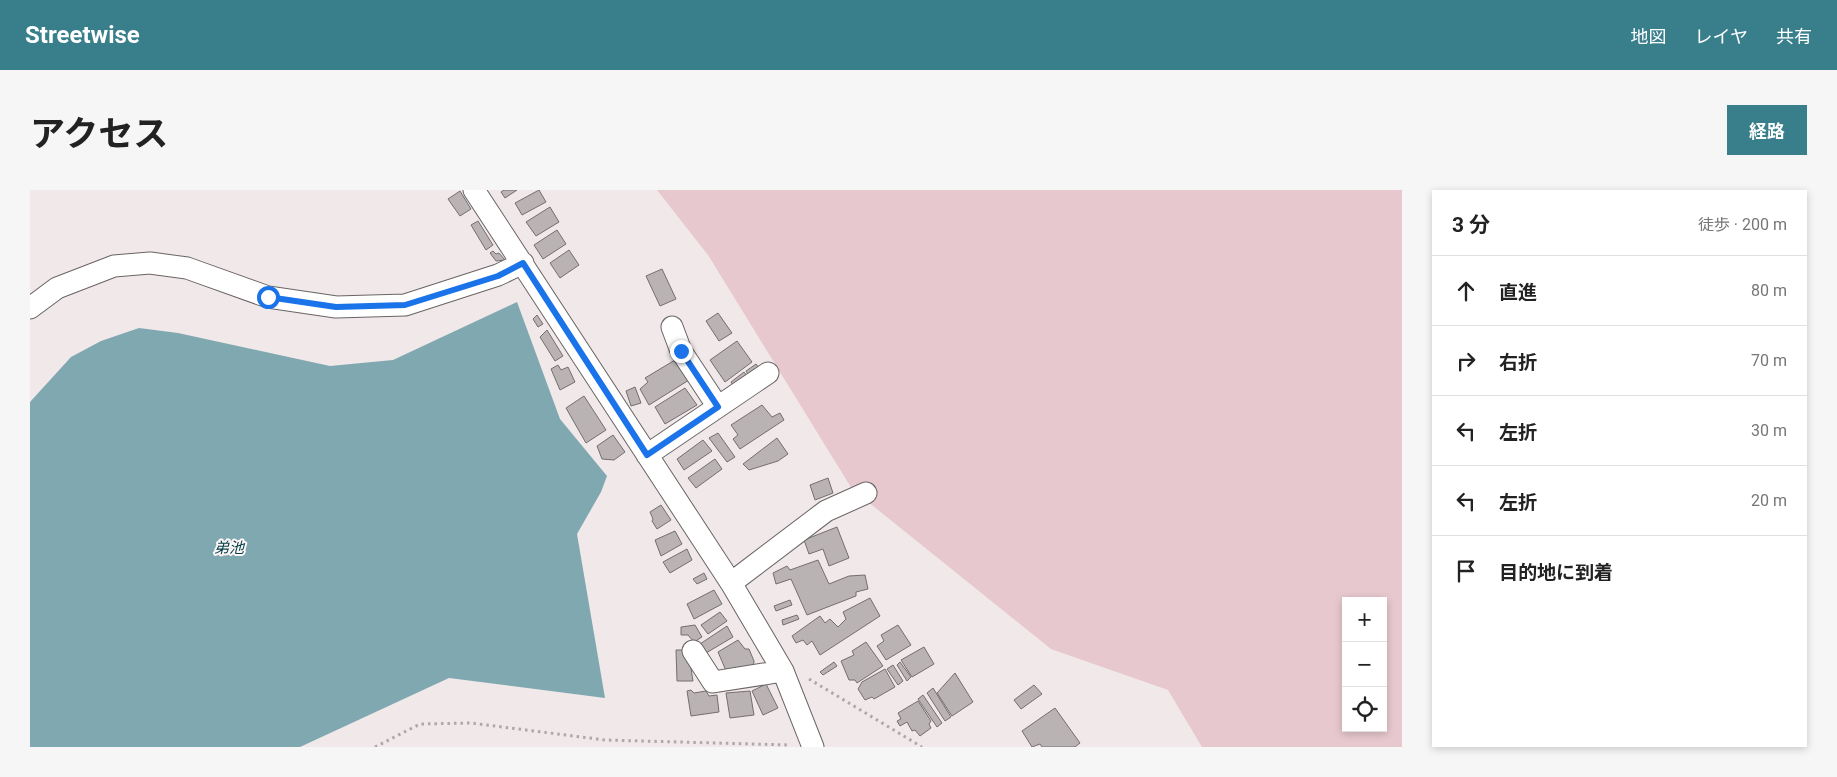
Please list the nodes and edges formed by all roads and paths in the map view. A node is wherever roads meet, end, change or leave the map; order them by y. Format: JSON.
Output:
{"nodes":[{"id":1,"x":474,"y":190,"type":"edge"},
{"id":2,"x":523,"y":263,"type":"junction"},
{"id":3,"x":30,"y":308,"type":"edge"},
{"id":4,"x":672,"y":328,"type":"dead end"},
{"id":5,"x":768,"y":373,"type":"dead end"},
{"id":6,"x":718,"y":407,"type":"junction"},
{"id":7,"x":647,"y":455,"type":"junction"},
{"id":8,"x":866,"y":493,"type":"dead end"},
{"id":9,"x":731,"y":583,"type":"junction"},
{"id":10,"x":693,"y":652,"type":"dead end"},
{"id":11,"x":783,"y":671,"type":"junction"},
{"id":12,"x":812,"y":744,"type":"edge"},
{"id":13,"x":375,"y":747,"type":"edge"},
{"id":14,"x":922,"y":747,"type":"edge"}],
"edges":[{"from":1,"to":2,"type":"street"},
{"from":2,"to":3,"type":"street"},
{"from":2,"to":7,"type":"street"},
{"from":4,"to":6,"type":"street"},
{"from":5,"to":6,"type":"street"},
{"from":6,"to":7,"type":"street"},
{"from":7,"to":9,"type":"street"},
{"from":8,"to":9,"type":"street"},
{"from":9,"to":11,"type":"street"},
{"from":10,"to":11,"type":"street"},
{"from":11,"to":12,"type":"street"},
{"from":11,"to":14,"type":"path"},
{"from":12,"to":13,"type":"path"}]}
